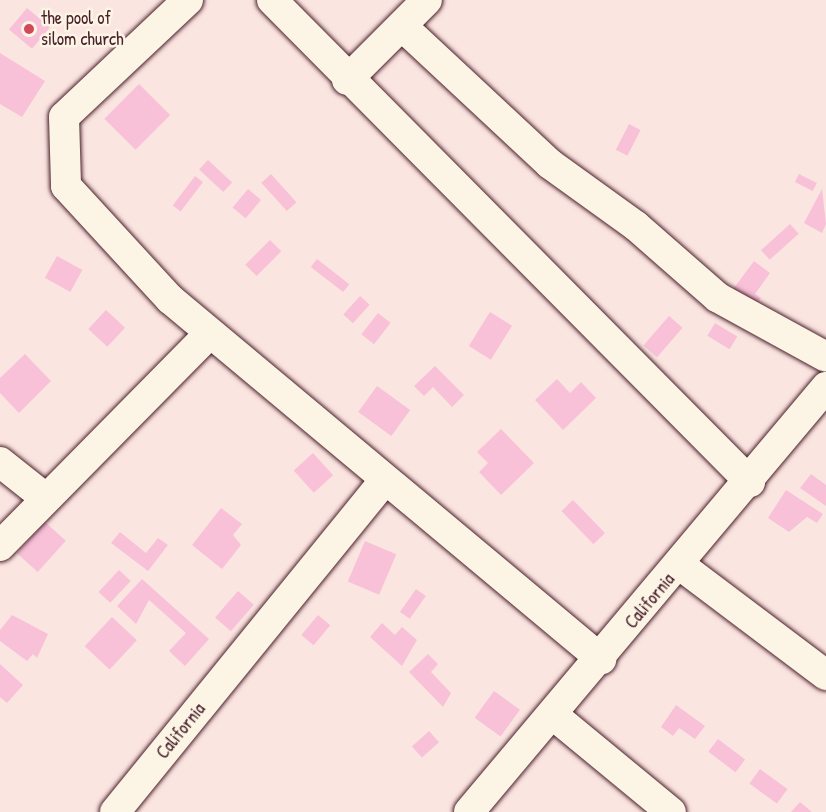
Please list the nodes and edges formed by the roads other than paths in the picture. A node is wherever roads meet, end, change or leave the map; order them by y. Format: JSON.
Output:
{"nodes":[{"id":1,"x":188,"y":0,"type":"edge"},
{"id":2,"x":272,"y":0,"type":"edge"},
{"id":3,"x":427,"y":0,"type":"edge"},
{"id":4,"x":403,"y":27,"type":"junction"},
{"id":5,"x":347,"y":80,"type":"junction"},
{"id":6,"x":210,"y":333,"type":"junction"},
{"id":7,"x":826,"y":357,"type":"edge"},
{"id":8,"x":826,"y":387,"type":"edge"},
{"id":9,"x":0,"y":462,"type":"edge"},
{"id":10,"x":383,"y":482,"type":"junction"},
{"id":11,"x":750,"y":482,"type":"junction"},
{"id":12,"x":44,"y":497,"type":"junction"},
{"id":13,"x":0,"y":546,"type":"edge"},
{"id":14,"x":680,"y":565,"type":"junction"},
{"id":15,"x":601,"y":659,"type":"junction"},
{"id":16,"x":826,"y":675,"type":"edge"},
{"id":17,"x":552,"y":714,"type":"junction"},
{"id":18,"x":115,"y":812,"type":"edge"},
{"id":19,"x":470,"y":812,"type":"edge"},
{"id":20,"x":671,"y":812,"type":"edge"}],
"edges":[{"from":1,"to":6,"type":"street"},
{"from":2,"to":5,"type":"street"},
{"from":3,"to":4,"type":"street"},
{"from":4,"to":5,"type":"street"},
{"from":4,"to":7,"type":"street"},
{"from":5,"to":11,"type":"street"},
{"from":6,"to":10,"type":"street"},
{"from":6,"to":12,"type":"street"},
{"from":8,"to":11,"type":"street","name":"California"},
{"from":9,"to":12,"type":"street"},
{"from":10,"to":15,"type":"street"},
{"from":10,"to":18,"type":"street","name":"California"},
{"from":11,"to":14,"type":"street","name":"California"},
{"from":12,"to":13,"type":"street"},
{"from":14,"to":15,"type":"street","name":"California"},
{"from":14,"to":16,"type":"street"},
{"from":15,"to":17,"type":"street","name":"California"},
{"from":17,"to":19,"type":"street","name":"California"},
{"from":17,"to":20,"type":"street"}]}
